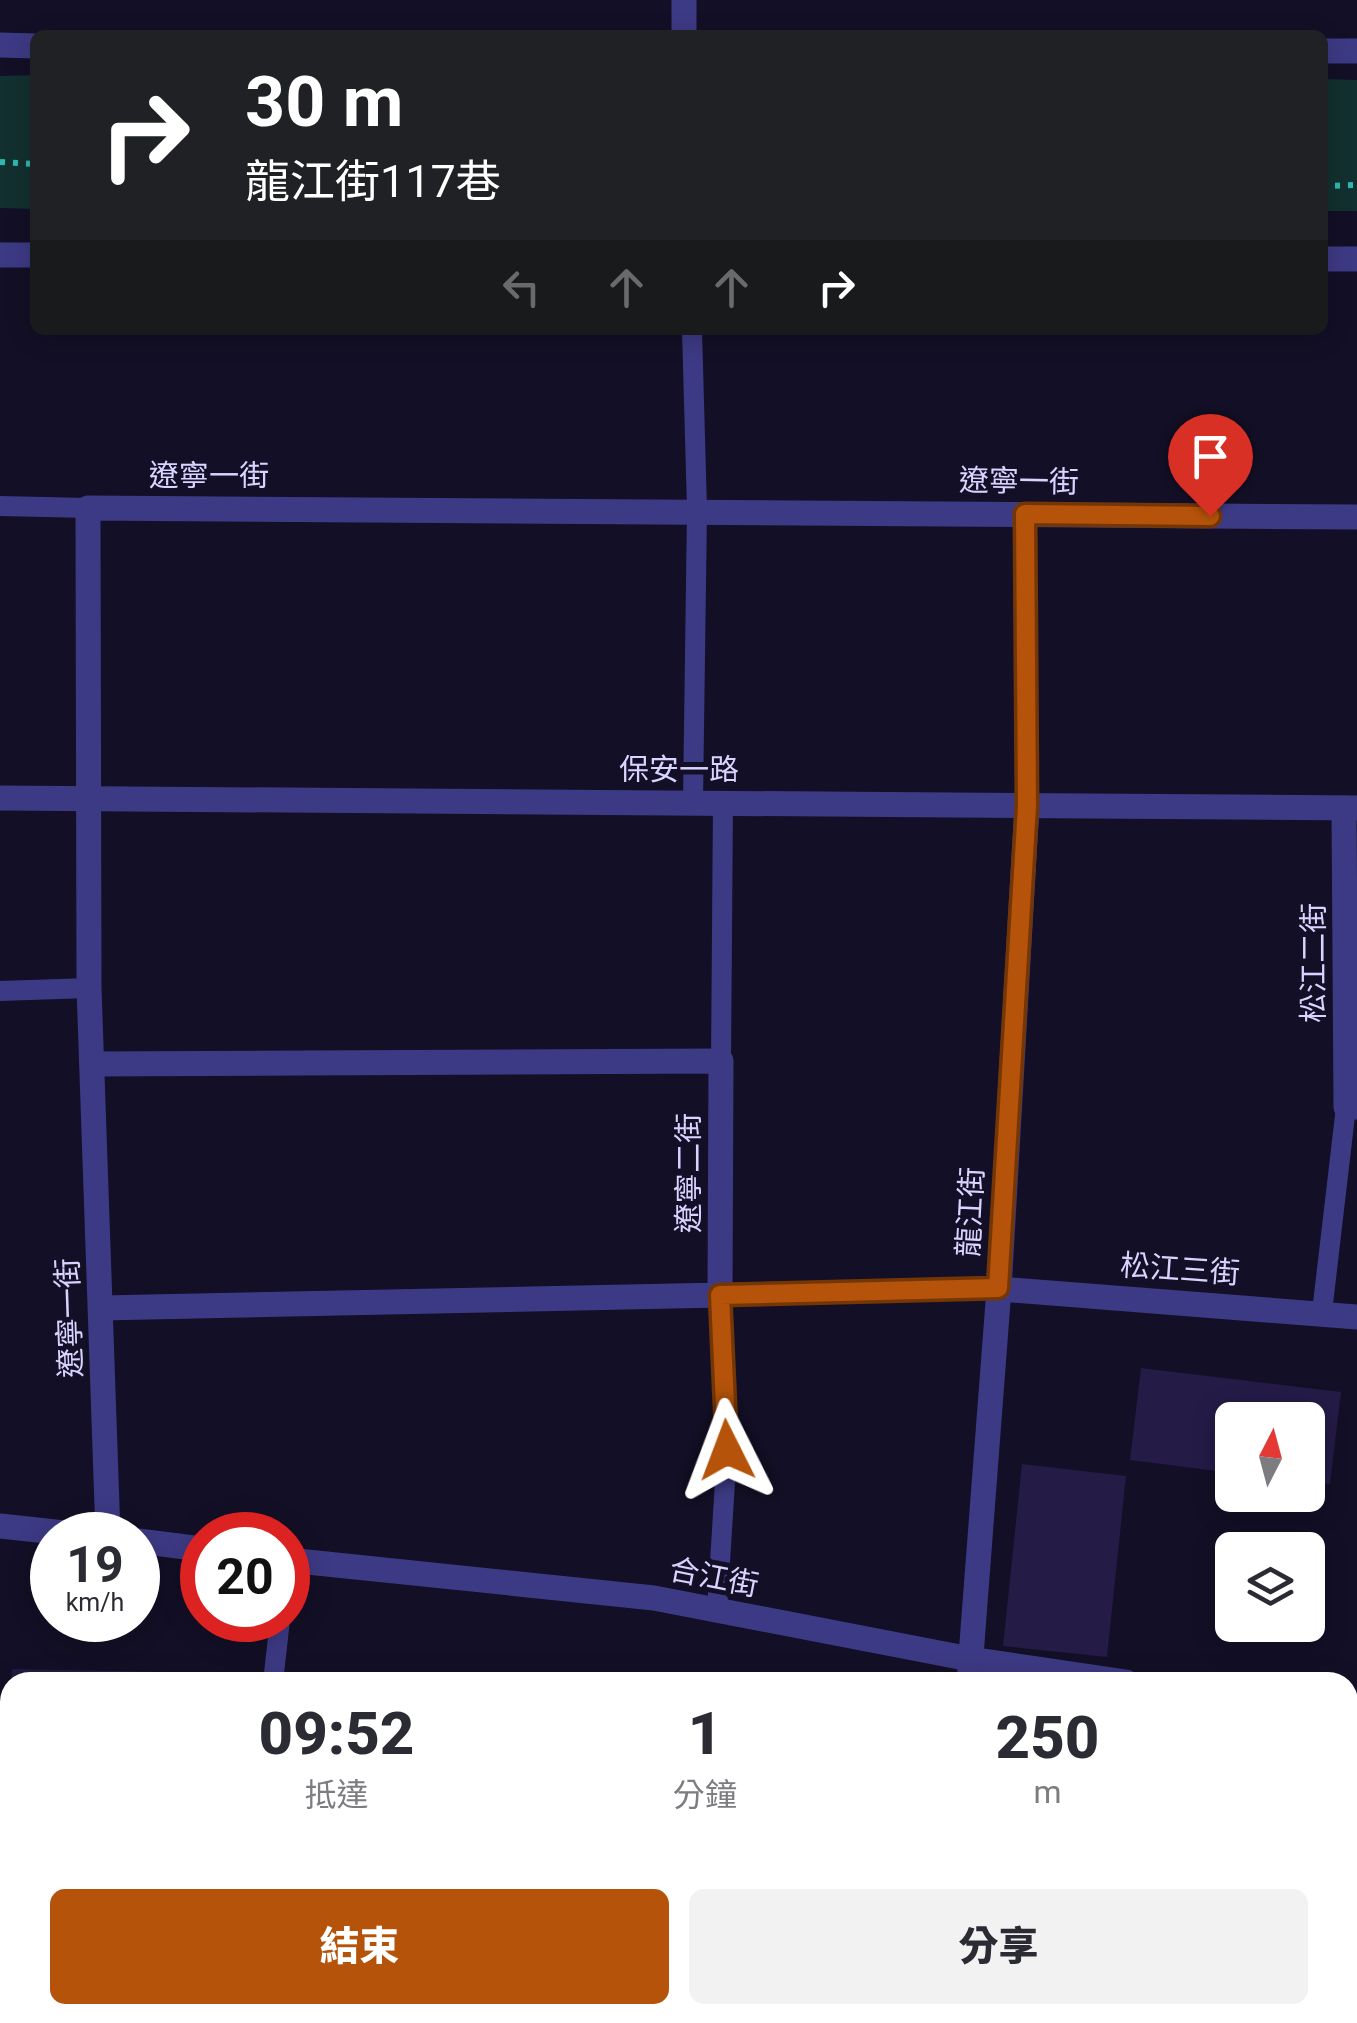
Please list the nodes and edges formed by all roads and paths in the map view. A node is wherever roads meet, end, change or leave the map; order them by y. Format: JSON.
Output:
{"nodes":[{"id":1,"x":684,"y":0,"type":"edge"},
{"id":2,"x":684,"y":30,"type":"edge"},
{"id":3,"x":0,"y":46,"type":"edge"},
{"id":4,"x":30,"y":46,"type":"edge"},
{"id":5,"x":1328,"y":51,"type":"edge"},
{"id":6,"x":1357,"y":51,"type":"edge"},
{"id":7,"x":0,"y":162,"type":"edge"},
{"id":8,"x":30,"y":164,"type":"edge"},
{"id":9,"x":1328,"y":186,"type":"edge"},
{"id":10,"x":1357,"y":186,"type":"edge"},
{"id":11,"x":0,"y":255,"type":"edge"},
{"id":12,"x":30,"y":255,"type":"edge"},
{"id":13,"x":1328,"y":259,"type":"edge"},
{"id":14,"x":1357,"y":259,"type":"edge"},
{"id":15,"x":692,"y":335,"type":"edge"},
{"id":16,"x":0,"y":506,"type":"edge"},
{"id":17,"x":88,"y":508,"type":"junction"},
{"id":18,"x":698,"y":509,"type":"junction"},
{"id":19,"x":1025,"y":514,"type":"junction"},
{"id":20,"x":1357,"y":517,"type":"edge"},
{"id":21,"x":0,"y":798,"type":"edge"},
{"id":22,"x":88,"y":799,"type":"junction"},
{"id":23,"x":693,"y":802,"type":"junction"},
{"id":24,"x":723,"y":802,"type":"junction"},
{"id":25,"x":1027,"y":806,"type":"junction"},
{"id":26,"x":1350,"y":808,"type":"edge"},
{"id":27,"x":89,"y":988,"type":"junction"},
{"id":28,"x":0,"y":991,"type":"edge"},
{"id":29,"x":721,"y":1061,"type":"junction"},
{"id":30,"x":92,"y":1064,"type":"junction"},
{"id":31,"x":1352,"y":1107,"type":"edge"},
{"id":32,"x":998,"y":1288,"type":"junction"},
{"id":33,"x":720,"y":1295,"type":"junction"},
{"id":34,"x":101,"y":1308,"type":"junction"},
{"id":35,"x":1322,"y":1312,"type":"junction"},
{"id":36,"x":1357,"y":1316,"type":"edge"},
{"id":37,"x":107,"y":1512,"type":"edge"},
{"id":38,"x":0,"y":1526,"type":"edge"},
{"id":39,"x":30,"y":1529,"type":"edge"},
{"id":40,"x":310,"y":1562,"type":"edge"},
{"id":41,"x":717,"y":1610,"type":"junction"},
{"id":42,"x":277,"y":1642,"type":"edge"},
{"id":43,"x":969,"y":1671,"type":"edge"},
{"id":44,"x":273,"y":1672,"type":"edge"}],
"edges":[{"from":1,"to":2,"type":"street"},
{"from":3,"to":4,"type":"street"},
{"from":5,"to":6,"type":"street"},
{"from":7,"to":8,"type":"path"},
{"from":9,"to":10,"type":"path"},
{"from":11,"to":12,"type":"street"},
{"from":13,"to":14,"type":"street"},
{"from":15,"to":18,"type":"lane"},
{"from":16,"to":17,"type":"lane"},
{"from":17,"to":18,"type":"street","name":"遼寧一街"},
{"from":17,"to":22,"type":"street","name":"遼寧一街"},
{"from":18,"to":19,"type":"street","name":"遼寧一街"},
{"from":18,"to":23,"type":"lane"},
{"from":19,"to":20,"type":"street","name":"遼寧一街"},
{"from":19,"to":25,"type":"lane"},
{"from":21,"to":22,"type":"street","name":"保安一路"},
{"from":22,"to":23,"type":"street","name":"保安一路"},
{"from":22,"to":27,"type":"street","name":"遼寧一街"},
{"from":23,"to":24,"type":"street","name":"保安一路"},
{"from":24,"to":25,"type":"street","name":"保安一路"},
{"from":24,"to":29,"type":"lane"},
{"from":25,"to":26,"type":"street","name":"保安一路"},
{"from":25,"to":32,"type":"street","name":"龍江街"},
{"from":26,"to":31,"type":"street","name":"松江二街"},
{"from":27,"to":28,"type":"lane"},
{"from":27,"to":30,"type":"street","name":"遼寧一街"},
{"from":29,"to":30,"type":"street"},
{"from":29,"to":33,"type":"street","name":"遼寧二街"},
{"from":30,"to":34,"type":"street","name":"遼寧一街"},
{"from":31,"to":35,"type":"lane"},
{"from":32,"to":33,"type":"lane"},
{"from":32,"to":35,"type":"street","name":"松江三街"},
{"from":32,"to":43,"type":"street","name":"龍江街"},
{"from":33,"to":34,"type":"street"},
{"from":33,"to":41,"type":"lane"},
{"from":34,"to":37,"type":"street","name":"遼寧一街"},
{"from":35,"to":36,"type":"street","name":"松江三街"},
{"from":38,"to":39,"type":"street"},
{"from":40,"to":41,"type":"street","name":"合江街"},
{"from":41,"to":43,"type":"street","name":"合江街"},
{"from":42,"to":44,"type":"lane"}]}
